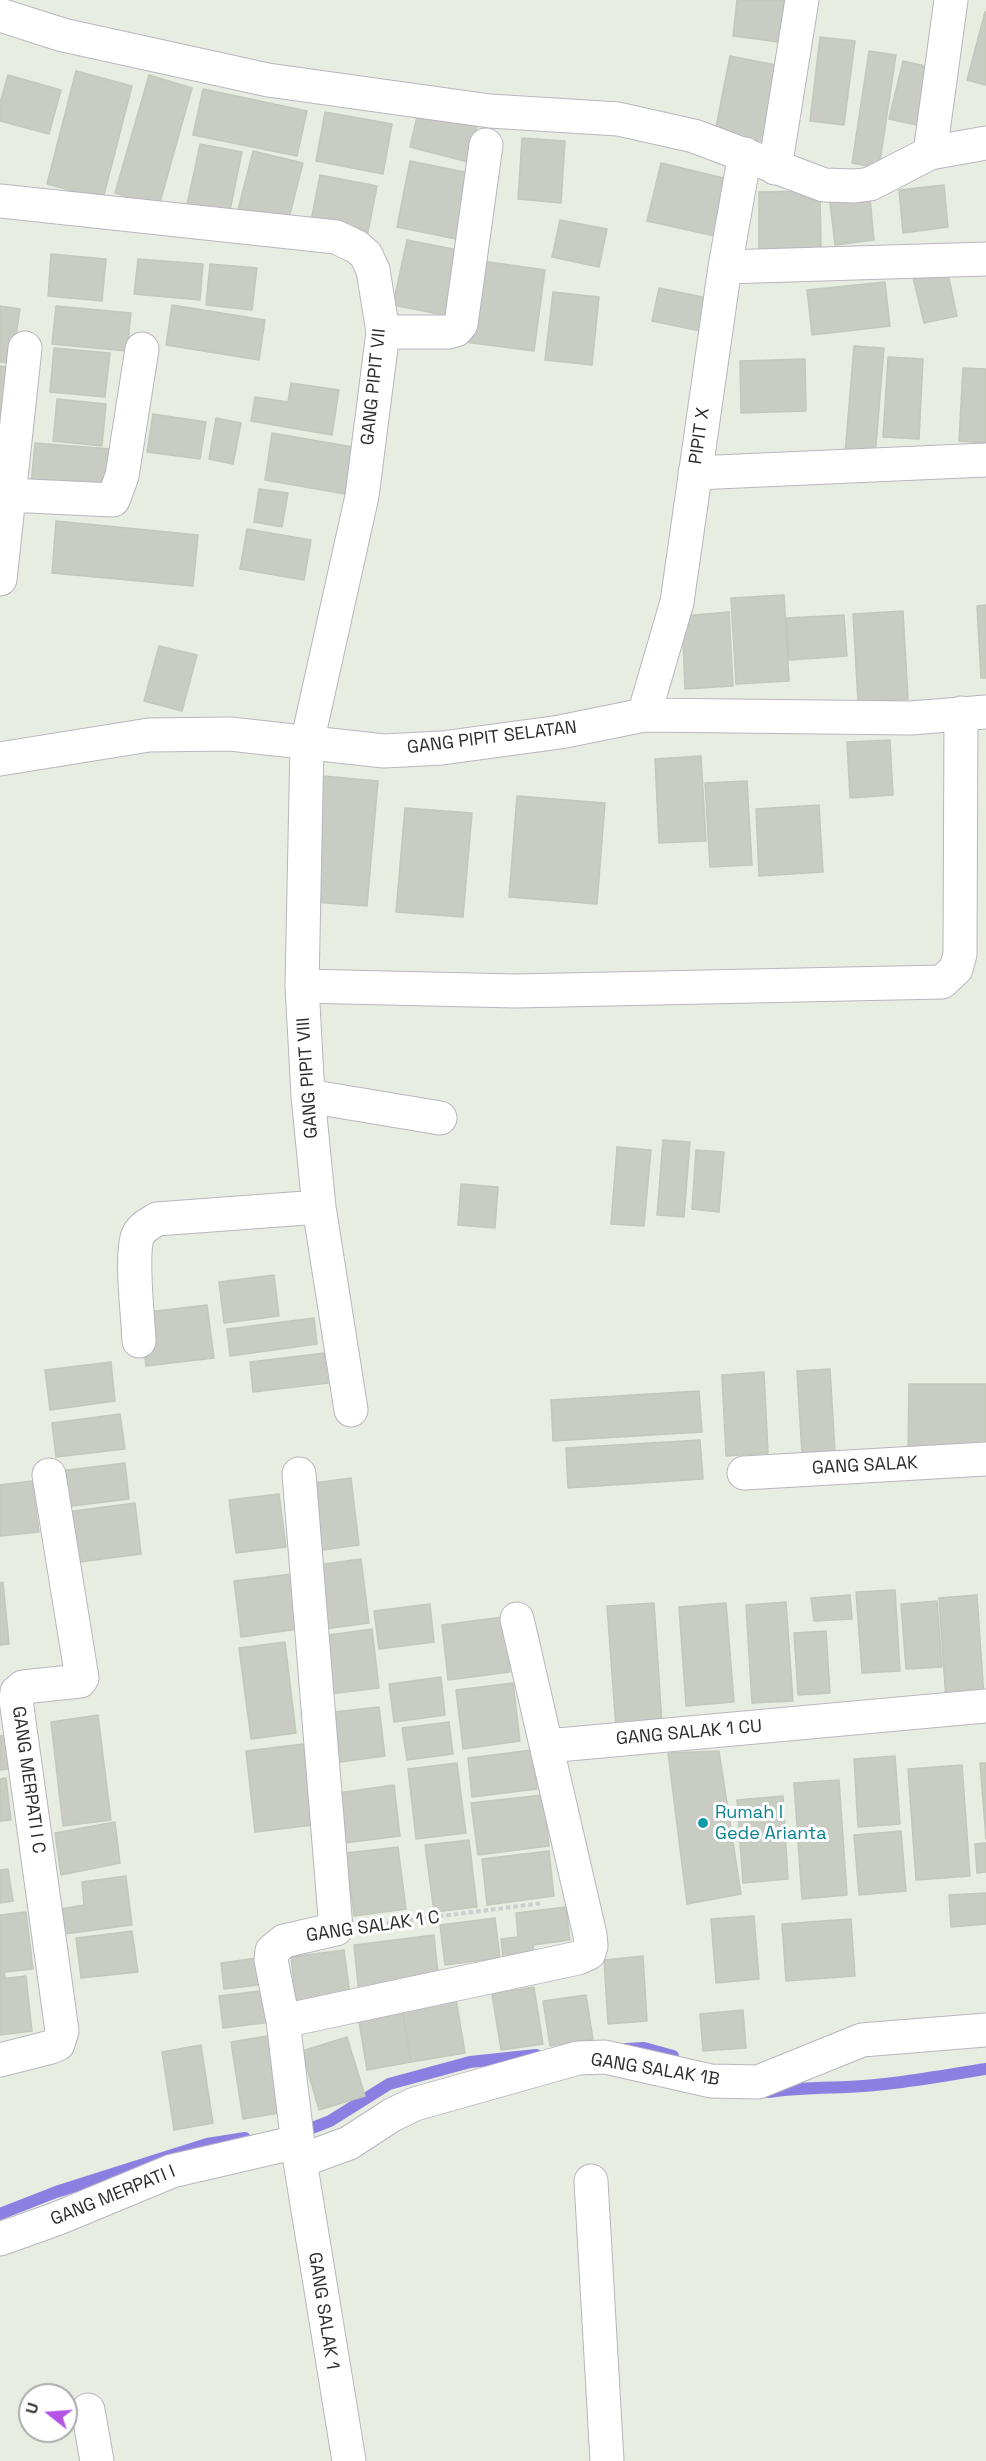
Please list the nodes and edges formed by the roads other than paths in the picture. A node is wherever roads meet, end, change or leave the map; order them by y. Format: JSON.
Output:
{"nodes":[{"id":1,"x":802,"y":0,"type":"edge"},
{"id":2,"x":951,"y":0,"type":"edge"},
{"id":3,"x":0,"y":15,"type":"edge"},
{"id":4,"x":986,"y":143,"type":"edge"},
{"id":5,"x":486,"y":145,"type":"dead end"},
{"id":6,"x":930,"y":153,"type":"junction"},
{"id":7,"x":745,"y":154,"type":"junction"},
{"id":8,"x":775,"y":168,"type":"junction"},
{"id":9,"x":0,"y":201,"type":"edge"},
{"id":10,"x":986,"y":259,"type":"edge"},
{"id":11,"x":725,"y":267,"type":"junction"},
{"id":12,"x":383,"y":332,"type":"junction"},
{"id":13,"x":25,"y":348,"type":"dead end"},
{"id":14,"x":142,"y":349,"type":"dead end"},
{"id":15,"x":986,"y":460,"type":"edge"},
{"id":16,"x":695,"y":473,"type":"junction"},
{"id":17,"x":8,"y":495,"type":"junction"},
{"id":18,"x":0,"y":579,"type":"edge"},
{"id":19,"x":974,"y":713,"type":"edge"},
{"id":20,"x":644,"y":715,"type":"junction"},
{"id":21,"x":307,"y":743,"type":"junction"},
{"id":22,"x":0,"y":759,"type":"edge"},
{"id":23,"x":302,"y":986,"type":"junction"},
{"id":24,"x":308,"y":1096,"type":"junction"},
{"id":25,"x":440,"y":1118,"type":"dead end"},
{"id":26,"x":319,"y":1207,"type":"junction"},
{"id":27,"x":139,"y":1341,"type":"dead end"},
{"id":28,"x":351,"y":1410,"type":"dead end"},
{"id":29,"x":986,"y":1459,"type":"edge"},
{"id":30,"x":744,"y":1473,"type":"dead end"},
{"id":31,"x":299,"y":1474,"type":"dead end"},
{"id":32,"x":49,"y":1476,"type":"dead end"},
{"id":33,"x":517,"y":1619,"type":"dead end"},
{"id":34,"x":986,"y":1706,"type":"edge"},
{"id":35,"x":547,"y":1746,"type":"junction"},
{"id":36,"x":283,"y":2021,"type":"junction"},
{"id":37,"x":986,"y":2030,"type":"edge"},
{"id":38,"x":0,"y":2060,"type":"edge"},
{"id":39,"x":298,"y":2151,"type":"junction"},
{"id":40,"x":591,"y":2181,"type":"dead end"},
{"id":41,"x":0,"y":2239,"type":"edge"},
{"id":42,"x":88,"y":2410,"type":"dead end"},
{"id":43,"x":97,"y":2461,"type":"edge"},
{"id":44,"x":349,"y":2461,"type":"edge"},
{"id":45,"x":607,"y":2461,"type":"edge"}],
"edges":[{"from":1,"to":8,"type":"street"},
{"from":2,"to":6,"type":"street"},
{"from":3,"to":7,"type":"street"},
{"from":4,"to":6,"type":"street"},
{"from":5,"to":12,"type":"street"},
{"from":6,"to":8,"type":"street"},
{"from":7,"to":8,"type":"street"},
{"from":7,"to":11,"type":"street","name":"PIPIT X"},
{"from":9,"to":12,"type":"street","name":"GANG PIPIT VII"},
{"from":10,"to":11,"type":"street"},
{"from":11,"to":16,"type":"street","name":"PIPIT X"},
{"from":12,"to":21,"type":"street","name":"GANG PIPIT VII"},
{"from":13,"to":17,"type":"street"},
{"from":14,"to":17,"type":"street"},
{"from":15,"to":16,"type":"street"},
{"from":16,"to":20,"type":"street","name":"PIPIT X"},
{"from":17,"to":18,"type":"street"},
{"from":19,"to":20,"type":"street","name":"GANG PIPIT SELATAN"},
{"from":19,"to":23,"type":"street"},
{"from":20,"to":21,"type":"street","name":"GANG PIPIT SELATAN"},
{"from":21,"to":22,"type":"street","name":"GANG PIPIT SELATAN"},
{"from":21,"to":23,"type":"street","name":"GANG PIPIT VIII"},
{"from":23,"to":24,"type":"street","name":"GANG PIPIT VIII"},
{"from":24,"to":25,"type":"street"},
{"from":24,"to":26,"type":"street","name":"GANG PIPIT VIII"},
{"from":26,"to":27,"type":"street"},
{"from":26,"to":28,"type":"street","name":"GANG PIPIT VIII"},
{"from":29,"to":30,"type":"street","name":"GANG SALAK"},
{"from":31,"to":36,"type":"street","name":"GANG SALAK 1 C"},
{"from":32,"to":38,"type":"street","name":"GANG MERPATI I C"},
{"from":33,"to":35,"type":"street"},
{"from":34,"to":35,"type":"street","name":"GANG SALAK 1 CU"},
{"from":35,"to":36,"type":"street"},
{"from":36,"to":39,"type":"street","name":"GANG SALAK 1 C"},
{"from":37,"to":39,"type":"street","name":"GANG SALAK 1B"},
{"from":39,"to":41,"type":"street","name":"GANG MERPATI I"},
{"from":39,"to":44,"type":"street","name":"GANG SALAK 1"},
{"from":40,"to":45,"type":"street"},
{"from":42,"to":43,"type":"street"}]}
